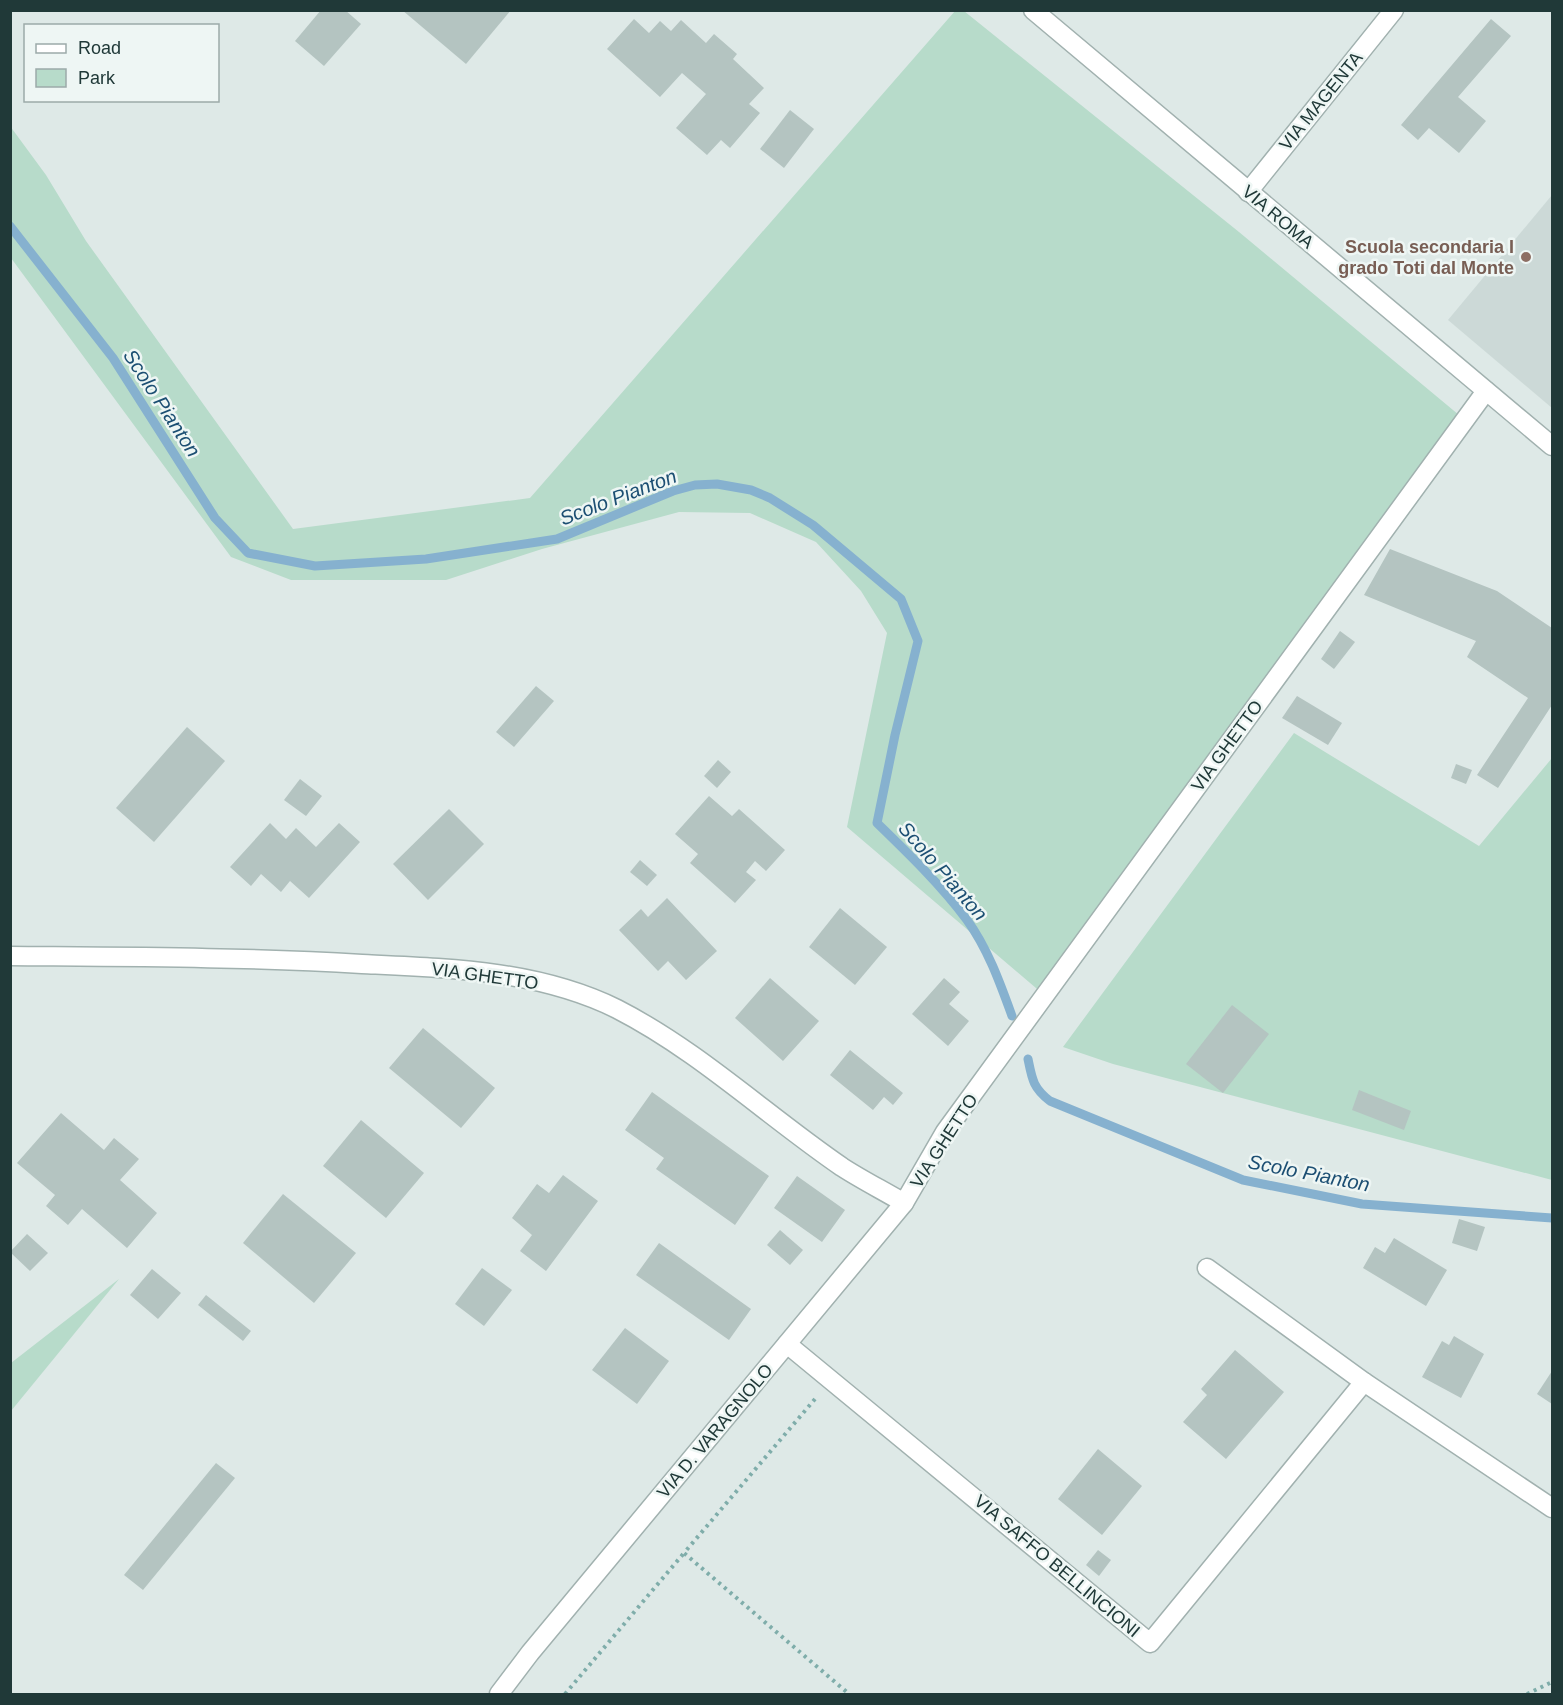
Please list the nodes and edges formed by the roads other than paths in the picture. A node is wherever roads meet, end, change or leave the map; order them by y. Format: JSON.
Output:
{"nodes":[{"id":1,"x":1033,"y":10,"type":"edge"},
{"id":2,"x":1394,"y":10,"type":"edge"},
{"id":3,"x":1248,"y":192,"type":"junction"},
{"id":4,"x":1486,"y":391,"type":"junction"},
{"id":5,"x":1552,"y":446,"type":"edge"},
{"id":6,"x":10,"y":956,"type":"edge"},
{"id":7,"x":904,"y":1203,"type":"junction"},
{"id":8,"x":1207,"y":1268,"type":"dead end"},
{"id":9,"x":787,"y":1344,"type":"junction"},
{"id":10,"x":1364,"y":1382,"type":"junction"},
{"id":11,"x":1552,"y":1508,"type":"edge"},
{"id":12,"x":499,"y":1695,"type":"edge"}],
"edges":[{"from":1,"to":3,"type":"street","name":"VIA ROMA"},
{"from":2,"to":3,"type":"street","name":"VIA MAGENTA"},
{"from":3,"to":4,"type":"street","name":"VIA ROMA"},
{"from":4,"to":5,"type":"street","name":"VIA ROMA"},
{"from":4,"to":7,"type":"street","name":"VIA GHETTO"},
{"from":6,"to":7,"type":"street","name":"VIA GHETTO"},
{"from":7,"to":9,"type":"street","name":"VIA D. VARAGNOLO"},
{"from":8,"to":10,"type":"street"},
{"from":9,"to":10,"type":"street","name":"VIA SAFFO BELLINCIONI"},
{"from":9,"to":12,"type":"street","name":"VIA D. VARAGNOLO"},
{"from":10,"to":11,"type":"street"}]}
